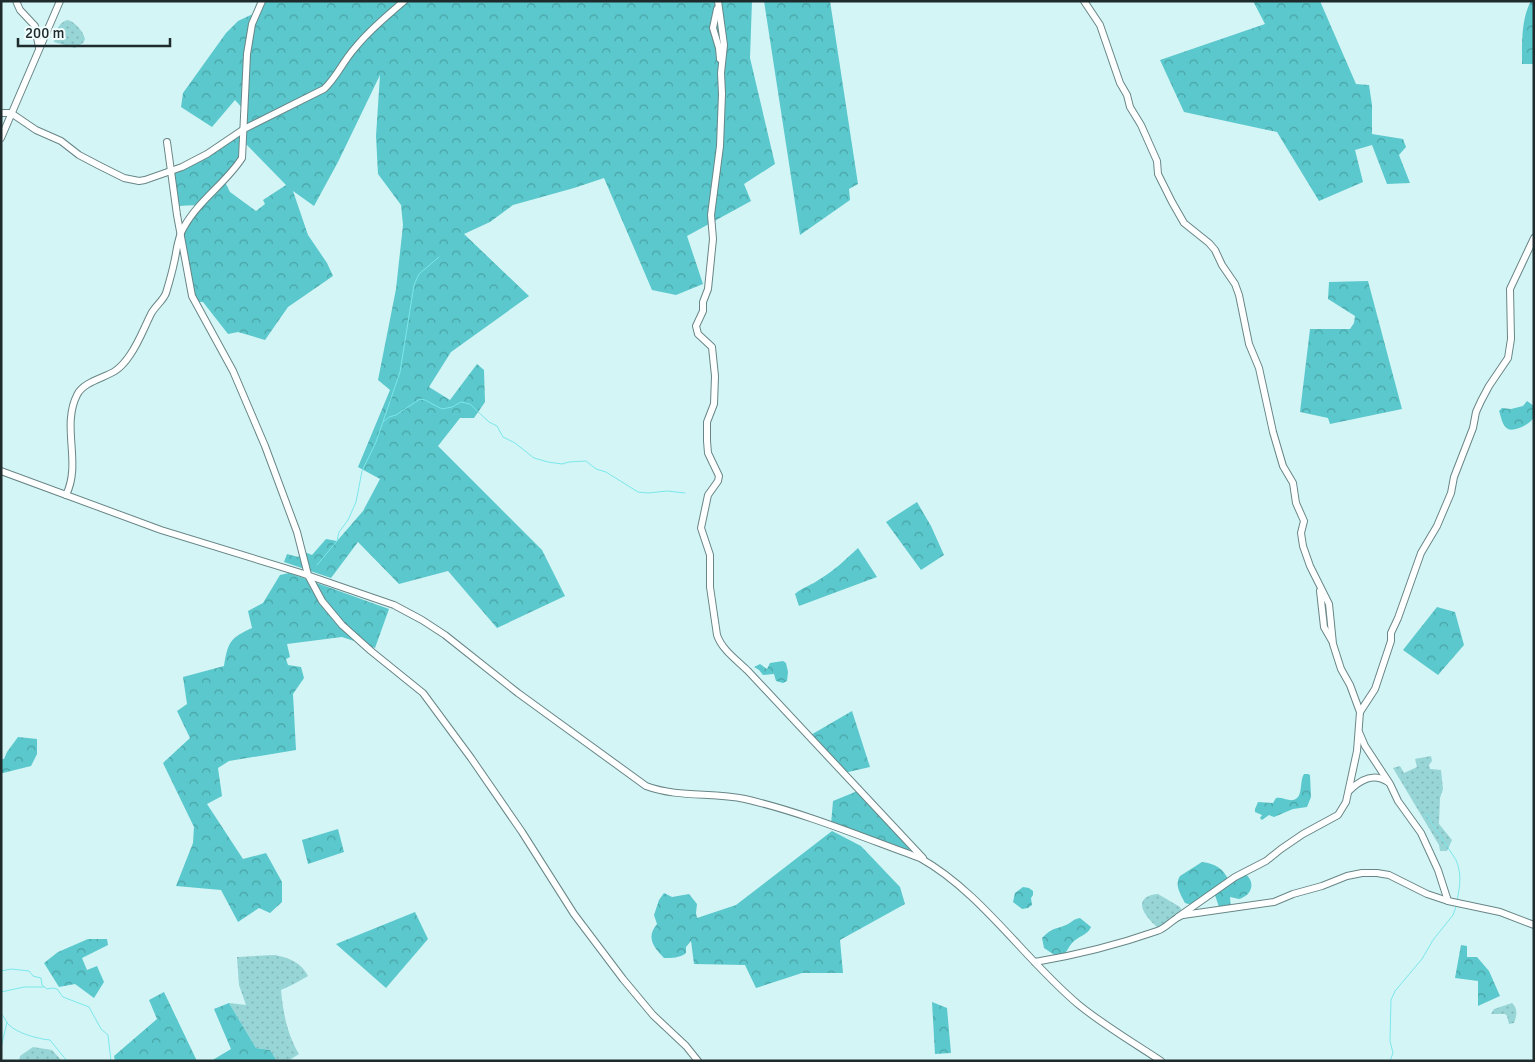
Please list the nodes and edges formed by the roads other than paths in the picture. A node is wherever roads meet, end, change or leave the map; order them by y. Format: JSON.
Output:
{"nodes":[{"id":1,"x":16,"y":1,"type":"edge"},
{"id":2,"x":60,"y":1,"type":"edge"},
{"id":3,"x":262,"y":1,"type":"edge"},
{"id":4,"x":404,"y":1,"type":"edge"},
{"id":5,"x":1084,"y":1,"type":"edge"},
{"id":6,"x":718,"y":3,"type":"edge"},
{"id":7,"x":39,"y":49,"type":"junction"},
{"id":8,"x":1,"y":113,"type":"edge"},
{"id":9,"x":12,"y":113,"type":"junction"},
{"id":10,"x":244,"y":129,"type":"junction"},
{"id":11,"x":1,"y":138,"type":"edge"},
{"id":12,"x":167,"y":142,"type":"dead end"},
{"id":13,"x":171,"y":171,"type":"junction"},
{"id":14,"x":181,"y":234,"type":"junction"},
{"id":15,"x":1534,"y":238,"type":"edge"},
{"id":16,"x":1,"y":471,"type":"edge"},
{"id":17,"x":66,"y":495,"type":"junction"},
{"id":18,"x":308,"y":575,"type":"junction"},
{"id":19,"x":1360,"y":712,"type":"junction"},
{"id":20,"x":1359,"y":731,"type":"junction"},
{"id":21,"x":1390,"y":784,"type":"junction"},
{"id":22,"x":1348,"y":792,"type":"junction"},
{"id":23,"x":926,"y":861,"type":"junction"},
{"id":24,"x":1448,"y":901,"type":"junction"},
{"id":25,"x":1178,"y":917,"type":"junction"},
{"id":26,"x":1534,"y":925,"type":"edge"},
{"id":27,"x":1035,"y":962,"type":"junction"},
{"id":28,"x":698,"y":1061,"type":"edge"},
{"id":29,"x":1161,"y":1061,"type":"edge"}],
"edges":[{"from":1,"to":7,"type":"street"},
{"from":2,"to":7,"type":"street"},
{"from":3,"to":10,"type":"street"},
{"from":4,"to":10,"type":"street"},
{"from":5,"to":19,"type":"street"},
{"from":6,"to":23,"type":"street"},
{"from":7,"to":9,"type":"street"},
{"from":8,"to":9,"type":"street"},
{"from":9,"to":11,"type":"street"},
{"from":9,"to":13,"type":"street"},
{"from":10,"to":13,"type":"street"},
{"from":10,"to":14,"type":"street"},
{"from":12,"to":13,"type":"street"},
{"from":13,"to":14,"type":"street"},
{"from":14,"to":17,"type":"street"},
{"from":14,"to":18,"type":"street"},
{"from":15,"to":19,"type":"street"},
{"from":16,"to":17,"type":"street"},
{"from":17,"to":18,"type":"street"},
{"from":18,"to":23,"type":"street"},
{"from":18,"to":28,"type":"street"},
{"from":19,"to":20,"type":"street"},
{"from":20,"to":21,"type":"street"},
{"from":20,"to":22,"type":"street"},
{"from":21,"to":22,"type":"street"},
{"from":21,"to":24,"type":"street"},
{"from":22,"to":25,"type":"street"},
{"from":23,"to":27,"type":"street"},
{"from":24,"to":25,"type":"street"},
{"from":24,"to":26,"type":"street"},
{"from":25,"to":27,"type":"street"},
{"from":27,"to":29,"type":"street"}]}
